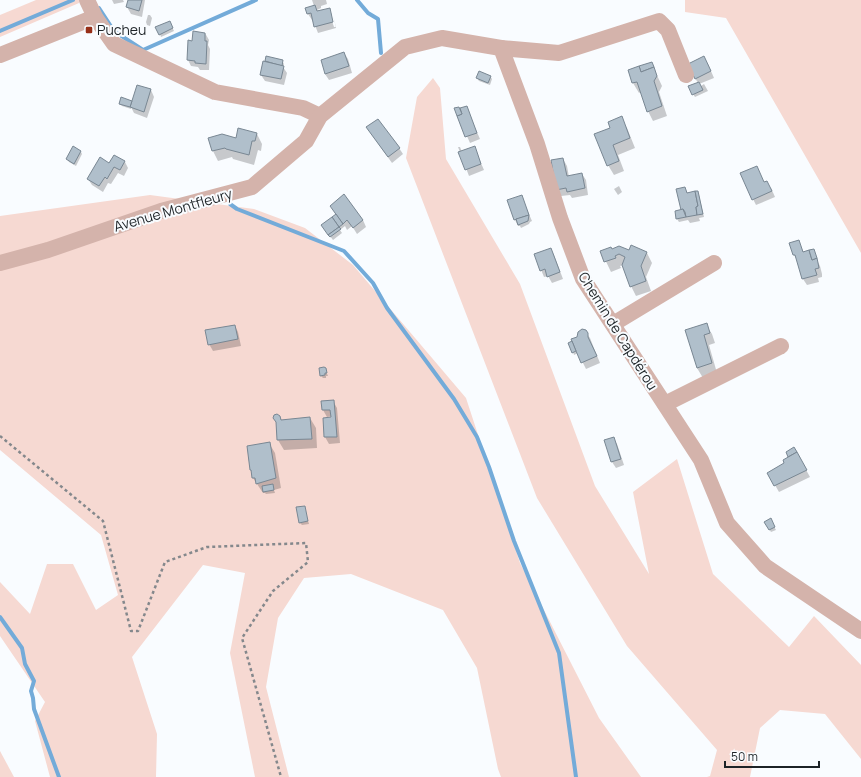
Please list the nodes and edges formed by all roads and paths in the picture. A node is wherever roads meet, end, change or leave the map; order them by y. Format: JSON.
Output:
{"nodes":[{"id":1,"x":87,"y":0,"type":"edge"},
{"id":2,"x":95,"y":17,"type":"junction"},
{"id":3,"x":501,"y":48,"type":"junction"},
{"id":4,"x":0,"y":55,"type":"edge"},
{"id":5,"x":686,"y":75,"type":"dead end"},
{"id":6,"x":320,"y":116,"type":"junction"},
{"id":7,"x":0,"y":263,"type":"edge"},
{"id":8,"x":714,"y":263,"type":"dead end"},
{"id":9,"x":613,"y":324,"type":"junction"},
{"id":10,"x":781,"y":346,"type":"dead end"},
{"id":11,"x":665,"y":404,"type":"junction"},
{"id":12,"x":0,"y":436,"type":"edge"},
{"id":13,"x":861,"y":631,"type":"edge"},
{"id":14,"x":281,"y":777,"type":"edge"}],
"edges":[{"from":1,"to":2,"type":"street"},
{"from":2,"to":4,"type":"street"},
{"from":2,"to":6,"type":"street"},
{"from":3,"to":5,"type":"street"},
{"from":3,"to":6,"type":"street"},
{"from":3,"to":9,"type":"street","name":"Chemin de Capdérou"},
{"from":6,"to":7,"type":"street","name":"Avenue Montfleury"},
{"from":8,"to":9,"type":"street"},
{"from":9,"to":11,"type":"street","name":"Chemin de Capdérou"},
{"from":10,"to":11,"type":"street"},
{"from":11,"to":13,"type":"street","name":"Chemin de Capdérou"},
{"from":12,"to":14,"type":"path"}]}
